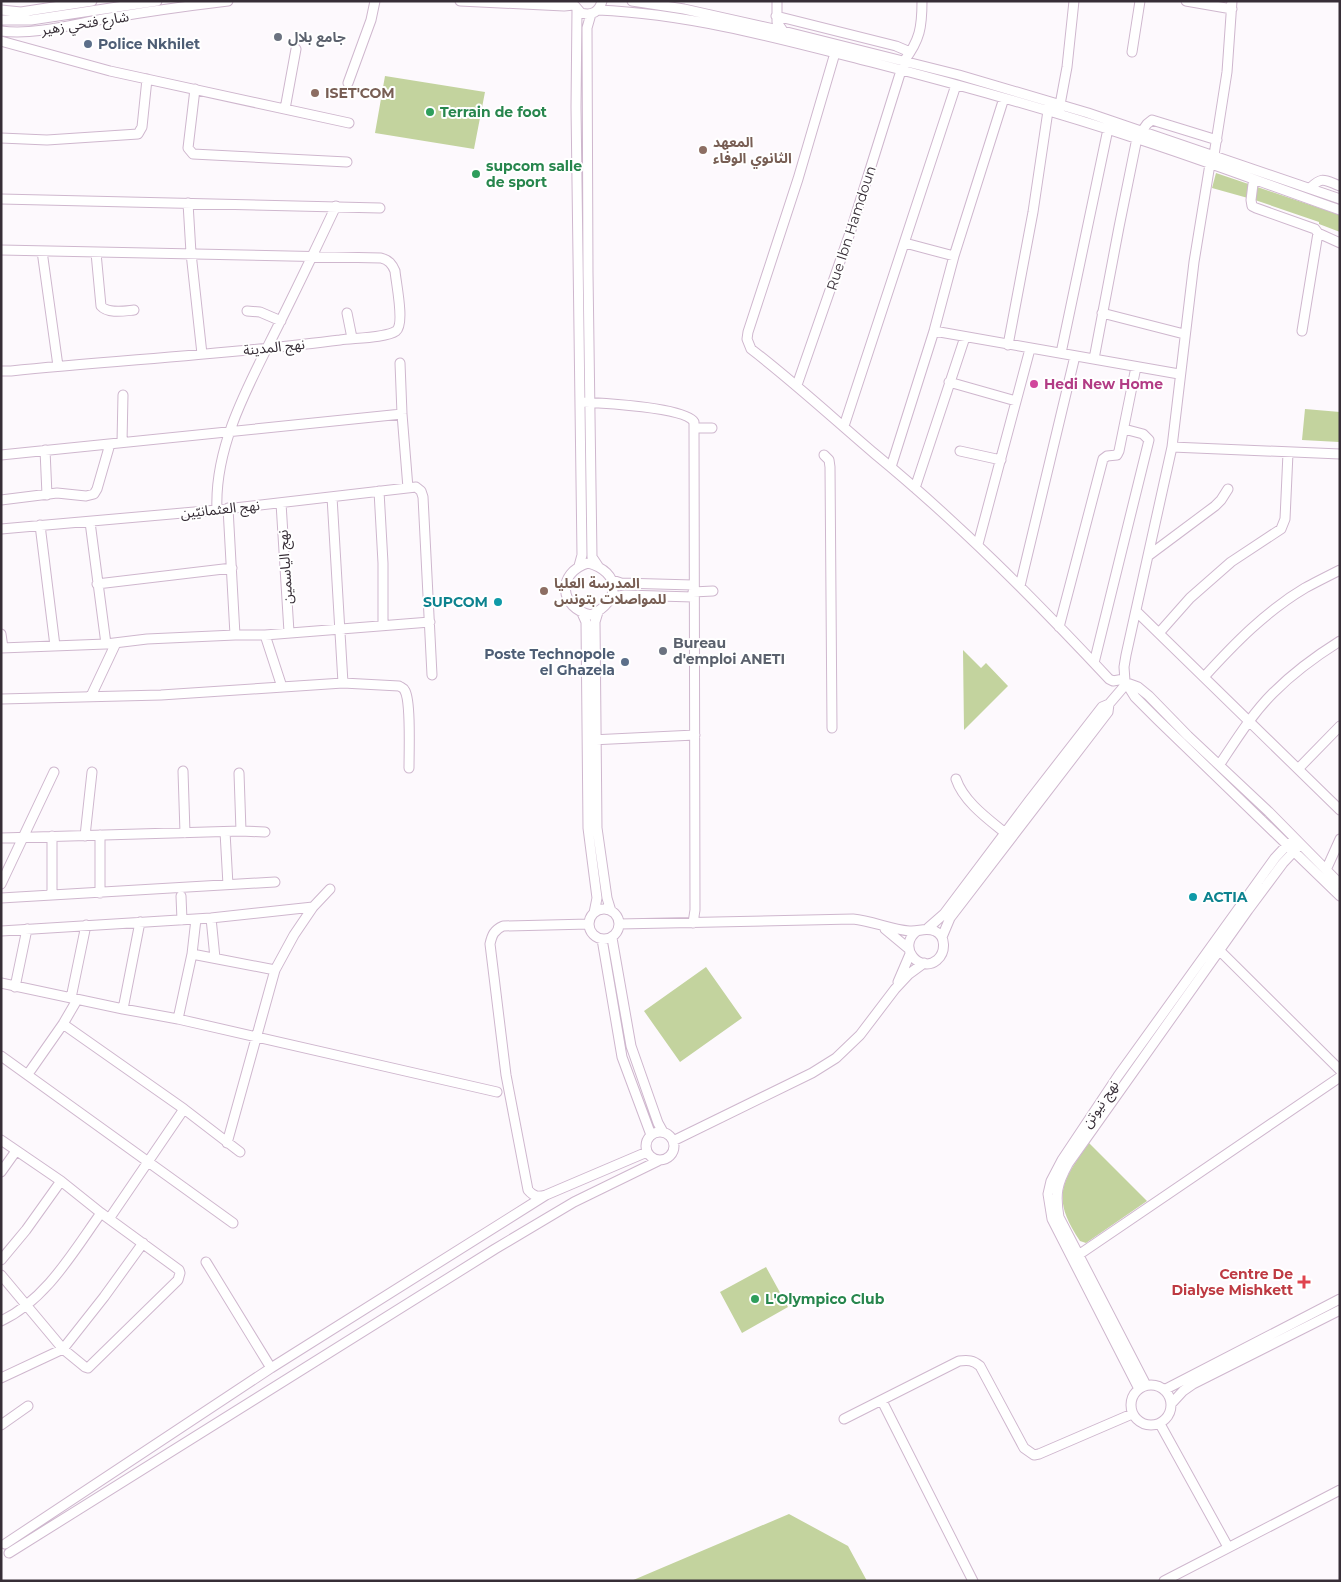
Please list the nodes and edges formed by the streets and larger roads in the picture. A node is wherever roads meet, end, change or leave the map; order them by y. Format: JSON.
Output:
{"nodes":[{"id":1,"x":25,"y":1,"type":"edge"},
{"id":2,"x":92,"y":1,"type":"edge"},
{"id":3,"x":157,"y":1,"type":"edge"},
{"id":4,"x":228,"y":1,"type":"edge"},
{"id":5,"x":376,"y":1,"type":"edge"},
{"id":6,"x":460,"y":1,"type":"edge"},
{"id":7,"x":602,"y":1,"type":"edge"},
{"id":8,"x":632,"y":1,"type":"edge"},
{"id":9,"x":777,"y":1,"type":"edge"},
{"id":10,"x":922,"y":1,"type":"edge"},
{"id":11,"x":1074,"y":1,"type":"edge"},
{"id":12,"x":1140,"y":1,"type":"edge"},
{"id":13,"x":1186,"y":1,"type":"edge"},
{"id":14,"x":642,"y":2,"type":"edge"},
{"id":15,"x":575,"y":5,"type":"edge"},
{"id":16,"x":1232,"y":5,"type":"edge"},
{"id":17,"x":1,"y":10,"type":"edge"},
{"id":18,"x":594,"y":12,"type":"junction"},
{"id":19,"x":776,"y":16,"type":"junction"},
{"id":20,"x":20,"y":17,"type":"junction"},
{"id":21,"x":1,"y":20,"type":"edge"},
{"id":22,"x":1,"y":31,"type":"edge"},
{"id":23,"x":783,"y":31,"type":"junction"},
{"id":24,"x":16,"y":32,"type":"junction"},
{"id":25,"x":1,"y":41,"type":"edge"},
{"id":26,"x":296,"y":50,"type":"dead end"},
{"id":27,"x":835,"y":52,"type":"junction"},
{"id":28,"x":910,"y":52,"type":"junction"},
{"id":29,"x":1132,"y":52,"type":"dead end"},
{"id":30,"x":903,"y":65,"type":"junction"},
{"id":31,"x":147,"y":79,"type":"junction"},
{"id":32,"x":348,"y":83,"type":"dead end"},
{"id":33,"x":956,"y":85,"type":"junction"},
{"id":34,"x":195,"y":89,"type":"junction"},
{"id":35,"x":1004,"y":98,"type":"junction"},
{"id":36,"x":1049,"y":106,"type":"junction"},
{"id":37,"x":286,"y":108,"type":"junction"},
{"id":38,"x":1060,"y":109,"type":"junction"},
{"id":39,"x":350,"y":123,"type":"dead end"},
{"id":40,"x":1108,"y":129,"type":"junction"},
{"id":41,"x":1140,"y":135,"type":"junction"},
{"id":42,"x":1,"y":138,"type":"edge"},
{"id":43,"x":1217,"y":140,"type":"junction"},
{"id":44,"x":1212,"y":160,"type":"junction"},
{"id":45,"x":347,"y":162,"type":"dead end"},
{"id":46,"x":1253,"y":184,"type":"dead end"},
{"id":47,"x":1340,"y":186,"type":"edge"},
{"id":48,"x":1310,"y":188,"type":"junction"},
{"id":49,"x":1,"y":199,"type":"edge"},
{"id":50,"x":1340,"y":199,"type":"edge"},
{"id":51,"x":188,"y":203,"type":"junction"},
{"id":52,"x":336,"y":206,"type":"junction"},
{"id":53,"x":380,"y":208,"type":"dead end"},
{"id":54,"x":1340,"y":210,"type":"edge"},
{"id":55,"x":1318,"y":233,"type":"junction"},
{"id":56,"x":905,"y":243,"type":"junction"},
{"id":57,"x":1340,"y":243,"type":"edge"},
{"id":58,"x":1,"y":250,"type":"edge"},
{"id":59,"x":42,"y":252,"type":"junction"},
{"id":60,"x":96,"y":253,"type":"junction"},
{"id":61,"x":191,"y":253,"type":"junction"},
{"id":62,"x":312,"y":256,"type":"junction"},
{"id":63,"x":954,"y":256,"type":"junction"},
{"id":64,"x":134,"y":310,"type":"dead end"},
{"id":65,"x":247,"y":311,"type":"dead end"},
{"id":66,"x":346,"y":313,"type":"dead end"},
{"id":67,"x":1102,"y":313,"type":"junction"},
{"id":68,"x":281,"y":321,"type":"junction"},
{"id":69,"x":1302,"y":331,"type":"dead end"},
{"id":70,"x":934,"y":332,"type":"junction"},
{"id":71,"x":1184,"y":334,"type":"junction"},
{"id":72,"x":965,"y":337,"type":"junction"},
{"id":73,"x":352,"y":338,"type":"junction"},
{"id":74,"x":1008,"y":345,"type":"junction"},
{"id":75,"x":266,"y":349,"type":"junction"},
{"id":76,"x":1030,"y":349,"type":"junction"},
{"id":77,"x":1061,"y":353,"type":"junction"},
{"id":78,"x":202,"y":354,"type":"junction"},
{"id":79,"x":1075,"y":356,"type":"junction"},
{"id":80,"x":1094,"y":359,"type":"junction"},
{"id":81,"x":400,"y":363,"type":"dead end"},
{"id":82,"x":58,"y":366,"type":"junction"},
{"id":83,"x":1136,"y":367,"type":"junction"},
{"id":84,"x":1,"y":371,"type":"edge"},
{"id":85,"x":1179,"y":374,"type":"junction"},
{"id":86,"x":949,"y":382,"type":"junction"},
{"id":87,"x":797,"y":385,"type":"junction"},
{"id":88,"x":123,"y":395,"type":"dead end"},
{"id":89,"x":1016,"y":401,"type":"junction"},
{"id":90,"x":580,"y":402,"type":"junction"},
{"id":91,"x":591,"y":402,"type":"junction"},
{"id":92,"x":402,"y":414,"type":"junction"},
{"id":93,"x":844,"y":426,"type":"junction"},
{"id":94,"x":694,"y":428,"type":"junction"},
{"id":95,"x":712,"y":428,"type":"dead end"},
{"id":96,"x":1124,"y":429,"type":"junction"},
{"id":97,"x":229,"y":433,"type":"junction"},
{"id":98,"x":122,"y":442,"type":"junction"},
{"id":99,"x":110,"y":444,"type":"junction"},
{"id":100,"x":1172,"y":448,"type":"junction"},
{"id":101,"x":45,"y":450,"type":"junction"},
{"id":102,"x":960,"y":451,"type":"dead end"},
{"id":103,"x":1288,"y":453,"type":"junction"},
{"id":104,"x":1340,"y":454,"type":"edge"},
{"id":105,"x":1,"y":455,"type":"edge"},
{"id":106,"x":824,"y":455,"type":"dead end"},
{"id":107,"x":1001,"y":460,"type":"junction"},
{"id":108,"x":891,"y":467,"type":"junction"},
{"id":109,"x":408,"y":488,"type":"junction"},
{"id":110,"x":915,"y":488,"type":"junction"},
{"id":111,"x":1228,"y":488,"type":"dead end"},
{"id":112,"x":379,"y":491,"type":"junction"},
{"id":113,"x":47,"y":495,"type":"junction"},
{"id":114,"x":332,"y":497,"type":"junction"},
{"id":115,"x":1,"y":500,"type":"edge"},
{"id":116,"x":280,"y":503,"type":"junction"},
{"id":117,"x":228,"y":508,"type":"junction"},
{"id":118,"x":217,"y":510,"type":"junction"},
{"id":119,"x":90,"y":522,"type":"junction"},
{"id":120,"x":40,"y":525,"type":"junction"},
{"id":121,"x":1,"y":528,"type":"edge"},
{"id":122,"x":978,"y":544,"type":"junction"},
{"id":123,"x":1148,"y":556,"type":"junction"},
{"id":124,"x":578,"y":566,"type":"junction"},
{"id":125,"x":598,"y":566,"type":"junction"},
{"id":126,"x":232,"y":568,"type":"junction"},
{"id":127,"x":1340,"y":570,"type":"edge"},
{"id":128,"x":612,"y":580,"type":"junction"},
{"id":129,"x":97,"y":584,"type":"junction"},
{"id":130,"x":1020,"y":586,"type":"junction"},
{"id":131,"x":693,"y":591,"type":"junction"},
{"id":132,"x":713,"y":591,"type":"dead end"},
{"id":133,"x":612,"y":597,"type":"junction"},
{"id":134,"x":1136,"y":611,"type":"junction"},
{"id":135,"x":598,"y":612,"type":"junction"},
{"id":136,"x":582,"y":613,"type":"junction"},
{"id":137,"x":430,"y":622,"type":"junction"},
{"id":138,"x":383,"y":625,"type":"junction"},
{"id":139,"x":1059,"y":627,"type":"junction"},
{"id":140,"x":339,"y":629,"type":"junction"},
{"id":141,"x":289,"y":632,"type":"junction"},
{"id":142,"x":1159,"y":633,"type":"junction"},
{"id":143,"x":1,"y":634,"type":"edge"},
{"id":144,"x":234,"y":635,"type":"junction"},
{"id":145,"x":265,"y":635,"type":"junction"},
{"id":146,"x":1340,"y":641,"type":"edge"},
{"id":147,"x":116,"y":643,"type":"junction"},
{"id":148,"x":106,"y":644,"type":"junction"},
{"id":149,"x":54,"y":646,"type":"junction"},
{"id":150,"x":2,"y":648,"type":"edge"},
{"id":151,"x":1094,"y":663,"type":"junction"},
{"id":152,"x":432,"y":675,"type":"dead end"},
{"id":153,"x":1204,"y":677,"type":"junction"},
{"id":154,"x":1125,"y":681,"type":"junction"},
{"id":155,"x":343,"y":684,"type":"junction"},
{"id":156,"x":282,"y":687,"type":"junction"},
{"id":157,"x":91,"y":696,"type":"junction"},
{"id":158,"x":1,"y":699,"type":"edge"},
{"id":159,"x":1249,"y":721,"type":"junction"},
{"id":160,"x":1340,"y":726,"type":"edge"},
{"id":161,"x":832,"y":728,"type":"dead end"},
{"id":162,"x":695,"y":735,"type":"junction"},
{"id":163,"x":590,"y":740,"type":"junction"},
{"id":164,"x":1220,"y":764,"type":"junction"},
{"id":165,"x":409,"y":768,"type":"dead end"},
{"id":166,"x":1298,"y":769,"type":"junction"},
{"id":167,"x":183,"y":771,"type":"dead end"},
{"id":168,"x":54,"y":772,"type":"dead end"},
{"id":169,"x":92,"y":772,"type":"dead end"},
{"id":170,"x":239,"y":773,"type":"dead end"},
{"id":171,"x":956,"y":779,"type":"dead end"},
{"id":172,"x":1340,"y":810,"type":"edge"},
{"id":173,"x":241,"y":831,"type":"junction"},
{"id":174,"x":224,"y":832,"type":"junction"},
{"id":175,"x":265,"y":832,"type":"dead end"},
{"id":176,"x":185,"y":833,"type":"junction"},
{"id":177,"x":100,"y":835,"type":"junction"},
{"id":178,"x":1008,"y":835,"type":"junction"},
{"id":179,"x":52,"y":836,"type":"junction"},
{"id":180,"x":85,"y":836,"type":"junction"},
{"id":181,"x":24,"y":837,"type":"junction"},
{"id":182,"x":1,"y":838,"type":"edge"},
{"id":183,"x":1340,"y":839,"type":"edge"},
{"id":184,"x":1294,"y":845,"type":"junction"},
{"id":185,"x":1326,"y":870,"type":"junction"},
{"id":186,"x":1338,"y":879,"type":"edge"},
{"id":187,"x":275,"y":882,"type":"dead end"},
{"id":188,"x":1,"y":884,"type":"edge"},
{"id":189,"x":228,"y":885,"type":"junction"},
{"id":190,"x":330,"y":889,"type":"dead end"},
{"id":191,"x":100,"y":893,"type":"junction"},
{"id":192,"x":52,"y":895,"type":"junction"},
{"id":193,"x":181,"y":896,"type":"dead end"},
{"id":194,"x":1340,"y":896,"type":"edge"},
{"id":195,"x":1,"y":898,"type":"edge"},
{"id":196,"x":313,"y":907,"type":"junction"},
{"id":197,"x":611,"y":911,"type":"junction"},
{"id":198,"x":594,"y":913,"type":"junction"},
{"id":199,"x":211,"y":918,"type":"junction"},
{"id":200,"x":196,"y":919,"type":"junction"},
{"id":201,"x":182,"y":920,"type":"junction"},
{"id":202,"x":140,"y":922,"type":"junction"},
{"id":203,"x":692,"y":923,"type":"junction"},
{"id":204,"x":589,"y":924,"type":"junction"},
{"id":205,"x":619,"y":924,"type":"junction"},
{"id":206,"x":86,"y":925,"type":"junction"},
{"id":207,"x":880,"y":926,"type":"junction"},
{"id":208,"x":928,"y":928,"type":"junction"},
{"id":209,"x":27,"y":929,"type":"junction"},
{"id":210,"x":1,"y":931,"type":"edge"},
{"id":211,"x":917,"y":931,"type":"junction"},
{"id":212,"x":942,"y":937,"type":"junction"},
{"id":213,"x":612,"y":938,"type":"junction"},
{"id":214,"x":602,"y":939,"type":"junction"},
{"id":215,"x":1217,"y":948,"type":"junction"},
{"id":216,"x":910,"y":952,"type":"junction"},
{"id":217,"x":192,"y":954,"type":"junction"},
{"id":218,"x":215,"y":958,"type":"junction"},
{"id":219,"x":924,"y":964,"type":"junction"},
{"id":220,"x":275,"y":970,"type":"junction"},
{"id":221,"x":1,"y":983,"type":"edge"},
{"id":222,"x":14,"y":987,"type":"junction"},
{"id":223,"x":895,"y":989,"type":"junction"},
{"id":224,"x":74,"y":999,"type":"junction"},
{"id":225,"x":123,"y":1009,"type":"junction"},
{"id":226,"x":178,"y":1019,"type":"junction"},
{"id":227,"x":63,"y":1024,"type":"junction"},
{"id":228,"x":257,"y":1037,"type":"junction"},
{"id":229,"x":1,"y":1056,"type":"edge"},
{"id":230,"x":1340,"y":1070,"type":"edge"},
{"id":231,"x":28,"y":1074,"type":"junction"},
{"id":232,"x":1340,"y":1077,"type":"edge"},
{"id":233,"x":497,"y":1092,"type":"dead end"},
{"id":234,"x":184,"y":1109,"type":"junction"},
{"id":235,"x":663,"y":1132,"type":"junction"},
{"id":236,"x":651,"y":1135,"type":"junction"},
{"id":237,"x":1,"y":1140,"type":"edge"},
{"id":238,"x":673,"y":1141,"type":"junction"},
{"id":239,"x":227,"y":1142,"type":"junction"},
{"id":240,"x":16,"y":1150,"type":"junction"},
{"id":241,"x":240,"y":1152,"type":"dead end"},
{"id":242,"x":647,"y":1152,"type":"junction"},
{"id":243,"x":660,"y":1160,"type":"junction"},
{"id":244,"x":149,"y":1161,"type":"junction"},
{"id":245,"x":1,"y":1172,"type":"edge"},
{"id":246,"x":60,"y":1181,"type":"junction"},
{"id":247,"x":546,"y":1195,"type":"junction"},
{"id":248,"x":101,"y":1213,"type":"junction"},
{"id":249,"x":109,"y":1220,"type":"junction"},
{"id":250,"x":234,"y":1223,"type":"dead end"},
{"id":251,"x":143,"y":1242,"type":"junction"},
{"id":252,"x":1075,"y":1257,"type":"junction"},
{"id":253,"x":1,"y":1260,"type":"edge"},
{"id":254,"x":206,"y":1262,"type":"dead end"},
{"id":255,"x":1,"y":1275,"type":"edge"},
{"id":256,"x":1340,"y":1299,"type":"edge"},
{"id":257,"x":27,"y":1306,"type":"junction"},
{"id":258,"x":1340,"y":1310,"type":"edge"},
{"id":259,"x":1322,"y":1313,"type":"junction"},
{"id":260,"x":1,"y":1321,"type":"edge"},
{"id":261,"x":63,"y":1349,"type":"junction"},
{"id":262,"x":272,"y":1368,"type":"junction"},
{"id":263,"x":1,"y":1378,"type":"edge"},
{"id":264,"x":1142,"y":1387,"type":"junction"},
{"id":265,"x":1164,"y":1390,"type":"junction"},
{"id":266,"x":882,"y":1401,"type":"junction"},
{"id":267,"x":1172,"y":1404,"type":"junction"},
{"id":268,"x":28,"y":1406,"type":"dead end"},
{"id":269,"x":1132,"y":1414,"type":"junction"},
{"id":270,"x":844,"y":1420,"type":"dead end"},
{"id":271,"x":1160,"y":1424,"type":"junction"},
{"id":272,"x":1,"y":1425,"type":"edge"},
{"id":273,"x":1340,"y":1490,"type":"edge"},
{"id":274,"x":1228,"y":1547,"type":"junction"},
{"id":275,"x":973,"y":1581,"type":"edge"},
{"id":276,"x":1164,"y":1581,"type":"edge"}],
"edges":[{"from":1,"to":20,"type":"street"},
{"from":2,"to":20,"type":"street"},
{"from":3,"to":20,"type":"street","name":"شارع فتحي زهير"},
{"from":4,"to":24,"type":"street","name":"شارع فتحي زهير"},
{"from":5,"to":32,"type":"street"},
{"from":6,"to":15,"type":"street"},
{"from":7,"to":18,"type":"street"},
{"from":8,"to":14,"type":"street"},
{"from":9,"to":19,"type":"street"},
{"from":10,"to":28,"type":"street","name":"Rue Ibn Hamdoun"},
{"from":11,"to":38,"type":"street"},
{"from":12,"to":29,"type":"street"},
{"from":13,"to":16,"type":"street"},
{"from":14,"to":23,"type":"street"},
{"from":15,"to":18,"type":"street"},
{"from":15,"to":90,"type":"street"},
{"from":16,"to":43,"type":"street"},
{"from":17,"to":20,"type":"street"},
{"from":18,"to":27,"type":"street"},
{"from":18,"to":91,"type":"street"},
{"from":19,"to":23,"type":"street"},
{"from":19,"to":28,"type":"street"},
{"from":20,"to":21,"type":"street","name":"شارع فتحي زهير"},
{"from":20,"to":24,"type":"street"},
{"from":22,"to":24,"type":"street","name":"شارع فتحي زهير"},
{"from":23,"to":30,"type":"street"},
{"from":25,"to":31,"type":"street"},
{"from":26,"to":37,"type":"street"},
{"from":27,"to":30,"type":"street"},
{"from":27,"to":87,"type":"street"},
{"from":28,"to":30,"type":"street","name":"Rue Ibn Hamdoun"},
{"from":30,"to":33,"type":"street"},
{"from":30,"to":36,"type":"street"},
{"from":30,"to":87,"type":"street","name":"Rue Ibn Hamdoun"},
{"from":31,"to":34,"type":"street"},
{"from":31,"to":42,"type":"street"},
{"from":33,"to":35,"type":"street"},
{"from":33,"to":56,"type":"street"},
{"from":34,"to":37,"type":"street"},
{"from":34,"to":45,"type":"street"},
{"from":35,"to":36,"type":"street"},
{"from":35,"to":63,"type":"street"},
{"from":36,"to":38,"type":"street"},
{"from":36,"to":74,"type":"street"},
{"from":37,"to":39,"type":"street"},
{"from":38,"to":40,"type":"street"},
{"from":38,"to":41,"type":"street"},
{"from":40,"to":41,"type":"street"},
{"from":40,"to":77,"type":"street"},
{"from":41,"to":43,"type":"street"},
{"from":41,"to":44,"type":"street"},
{"from":41,"to":67,"type":"street"},
{"from":43,"to":44,"type":"street"},
{"from":44,"to":48,"type":"street"},
{"from":44,"to":54,"type":"street"},
{"from":44,"to":71,"type":"street"},
{"from":46,"to":55,"type":"street"},
{"from":47,"to":48,"type":"street"},
{"from":48,"to":50,"type":"street"},
{"from":49,"to":51,"type":"street"},
{"from":51,"to":52,"type":"street"},
{"from":51,"to":61,"type":"street"},
{"from":52,"to":53,"type":"street"},
{"from":52,"to":62,"type":"street"},
{"from":55,"to":57,"type":"street"},
{"from":55,"to":69,"type":"street"},
{"from":56,"to":63,"type":"street"},
{"from":56,"to":93,"type":"street"},
{"from":58,"to":59,"type":"street"},
{"from":59,"to":60,"type":"street"},
{"from":59,"to":82,"type":"street"},
{"from":60,"to":61,"type":"street"},
{"from":60,"to":64,"type":"street"},
{"from":61,"to":62,"type":"street"},
{"from":61,"to":78,"type":"street"},
{"from":62,"to":68,"type":"street"},
{"from":62,"to":73,"type":"street","name":"نهج المدينة"},
{"from":63,"to":70,"type":"street"},
{"from":65,"to":68,"type":"street"},
{"from":66,"to":73,"type":"street"},
{"from":67,"to":71,"type":"street"},
{"from":67,"to":80,"type":"street"},
{"from":68,"to":75,"type":"street"},
{"from":70,"to":72,"type":"street"},
{"from":70,"to":108,"type":"street"},
{"from":71,"to":85,"type":"street"},
{"from":72,"to":74,"type":"street"},
{"from":72,"to":86,"type":"street"},
{"from":73,"to":75,"type":"street","name":"نهج المدينة"},
{"from":74,"to":76,"type":"street"},
{"from":75,"to":78,"type":"street","name":"نهج المدينة"},
{"from":75,"to":97,"type":"street"},
{"from":76,"to":77,"type":"street"},
{"from":76,"to":89,"type":"street"},
{"from":77,"to":79,"type":"street"},
{"from":78,"to":82,"type":"street","name":"نهج المدينة"},
{"from":79,"to":80,"type":"street"},
{"from":79,"to":130,"type":"street"},
{"from":80,"to":83,"type":"street"},
{"from":81,"to":92,"type":"street"},
{"from":82,"to":84,"type":"street","name":"نهج المدينة"},
{"from":83,"to":85,"type":"street"},
{"from":83,"to":96,"type":"street"},
{"from":85,"to":100,"type":"street"},
{"from":86,"to":89,"type":"street"},
{"from":86,"to":110,"type":"street"},
{"from":87,"to":93,"type":"street"},
{"from":88,"to":98,"type":"street"},
{"from":89,"to":107,"type":"street"},
{"from":90,"to":91,"type":"street"},
{"from":90,"to":124,"type":"street"},
{"from":91,"to":94,"type":"street"},
{"from":91,"to":125,"type":"street"},
{"from":92,"to":97,"type":"street"},
{"from":92,"to":109,"type":"street"},
{"from":93,"to":108,"type":"street"},
{"from":94,"to":95,"type":"street"},
{"from":94,"to":131,"type":"street"},
{"from":96,"to":139,"type":"street"},
{"from":96,"to":151,"type":"street"},
{"from":97,"to":98,"type":"street"},
{"from":97,"to":118,"type":"street"},
{"from":98,"to":99,"type":"street"},
{"from":99,"to":101,"type":"street"},
{"from":99,"to":113,"type":"street"},
{"from":100,"to":103,"type":"street"},
{"from":100,"to":123,"type":"street"},
{"from":101,"to":105,"type":"street"},
{"from":101,"to":113,"type":"street"},
{"from":102,"to":107,"type":"street"},
{"from":103,"to":104,"type":"street"},
{"from":103,"to":142,"type":"street"},
{"from":106,"to":161,"type":"street"},
{"from":107,"to":122,"type":"street"},
{"from":108,"to":110,"type":"street"},
{"from":109,"to":112,"type":"street","name":"نهج العثمانيّين"},
{"from":109,"to":137,"type":"street"},
{"from":110,"to":122,"type":"street"},
{"from":111,"to":123,"type":"street"},
{"from":112,"to":114,"type":"street","name":"نهج العثمانيّين"},
{"from":112,"to":138,"type":"street"},
{"from":113,"to":115,"type":"street"},
{"from":114,"to":116,"type":"street","name":"نهج العثمانيّين"},
{"from":114,"to":140,"type":"street"},
{"from":116,"to":117,"type":"street","name":"نهج العثمانيّين"},
{"from":116,"to":141,"type":"street","name":"نهج الياسمين"},
{"from":117,"to":118,"type":"street","name":"نهج العثمانيّين"},
{"from":117,"to":126,"type":"street"},
{"from":118,"to":119,"type":"street","name":"نهج العثمانيّين"},
{"from":119,"to":120,"type":"street","name":"نهج العثمانيّين"},
{"from":119,"to":129,"type":"street"},
{"from":120,"to":121,"type":"street","name":"نهج العثمانيّين"},
{"from":120,"to":149,"type":"street"},
{"from":122,"to":130,"type":"street"},
{"from":123,"to":134,"type":"street"},
{"from":124,"to":125,"type":"street"},
{"from":124,"to":136,"type":"street"},
{"from":125,"to":128,"type":"street"},
{"from":126,"to":129,"type":"street"},
{"from":126,"to":144,"type":"street"},
{"from":127,"to":153,"type":"street"},
{"from":128,"to":131,"type":"street"},
{"from":128,"to":133,"type":"street"},
{"from":129,"to":148,"type":"street"},
{"from":130,"to":139,"type":"street"},
{"from":131,"to":132,"type":"street"},
{"from":131,"to":133,"type":"street"},
{"from":131,"to":162,"type":"street"},
{"from":133,"to":135,"type":"street"},
{"from":134,"to":142,"type":"street"},
{"from":134,"to":154,"type":"street"},
{"from":135,"to":136,"type":"street"},
{"from":135,"to":163,"type":"street"},
{"from":136,"to":163,"type":"street"},
{"from":137,"to":138,"type":"street"},
{"from":137,"to":152,"type":"street"},
{"from":138,"to":140,"type":"street"},
{"from":139,"to":151,"type":"street"},
{"from":140,"to":141,"type":"street"},
{"from":140,"to":155,"type":"street"},
{"from":141,"to":145,"type":"street"},
{"from":142,"to":153,"type":"street"},
{"from":143,"to":150,"type":"street"},
{"from":144,"to":145,"type":"street"},
{"from":144,"to":147,"type":"street"},
{"from":145,"to":156,"type":"street"},
{"from":146,"to":159,"type":"street"},
{"from":147,"to":148,"type":"street"},
{"from":147,"to":157,"type":"street"},
{"from":148,"to":149,"type":"street"},
{"from":149,"to":150,"type":"street"},
{"from":151,"to":154,"type":"street"},
{"from":153,"to":159,"type":"street"},
{"from":154,"to":164,"type":"street"},
{"from":154,"to":178,"type":"street"},
{"from":154,"to":184,"type":"street"},
{"from":155,"to":156,"type":"street"},
{"from":155,"to":165,"type":"street"},
{"from":156,"to":157,"type":"street"},
{"from":157,"to":158,"type":"street"},
{"from":159,"to":164,"type":"street"},
{"from":159,"to":166,"type":"street"},
{"from":160,"to":166,"type":"street"},
{"from":162,"to":163,"type":"street"},
{"from":162,"to":203,"type":"street"},
{"from":163,"to":197,"type":"street"},
{"from":163,"to":198,"type":"street"},
{"from":164,"to":184,"type":"street"},
{"from":166,"to":172,"type":"street"},
{"from":167,"to":176,"type":"street"},
{"from":168,"to":181,"type":"street"},
{"from":169,"to":180,"type":"street"},
{"from":170,"to":173,"type":"street"},
{"from":171,"to":178,"type":"street"},
{"from":173,"to":174,"type":"street"},
{"from":173,"to":175,"type":"street"},
{"from":174,"to":176,"type":"street"},
{"from":174,"to":189,"type":"street"},
{"from":176,"to":177,"type":"street"},
{"from":177,"to":180,"type":"street"},
{"from":177,"to":191,"type":"street"},
{"from":178,"to":208,"type":"street"},
{"from":178,"to":212,"type":"street"},
{"from":179,"to":180,"type":"street"},
{"from":179,"to":181,"type":"street"},
{"from":179,"to":192,"type":"street"},
{"from":181,"to":182,"type":"street"},
{"from":181,"to":188,"type":"street"},
{"from":183,"to":185,"type":"street"},
{"from":184,"to":185,"type":"street"},
{"from":184,"to":194,"type":"street"},
{"from":184,"to":215,"type":"street","name":"نهج نيوتن"},
{"from":185,"to":186,"type":"street"},
{"from":187,"to":189,"type":"street"},
{"from":189,"to":191,"type":"street"},
{"from":190,"to":196,"type":"street"},
{"from":191,"to":192,"type":"street"},
{"from":192,"to":195,"type":"street"},
{"from":193,"to":201,"type":"street"},
{"from":196,"to":199,"type":"street"},
{"from":196,"to":220,"type":"street"},
{"from":197,"to":198,"type":"street"},
{"from":197,"to":205,"type":"street"},
{"from":198,"to":204,"type":"street"},
{"from":199,"to":200,"type":"street"},
{"from":199,"to":218,"type":"street"},
{"from":200,"to":201,"type":"street"},
{"from":200,"to":217,"type":"street"},
{"from":201,"to":202,"type":"street"},
{"from":202,"to":206,"type":"street"},
{"from":202,"to":225,"type":"street"},
{"from":203,"to":205,"type":"street"},
{"from":203,"to":207,"type":"street"},
{"from":204,"to":214,"type":"street"},
{"from":204,"to":247,"type":"street"},
{"from":205,"to":213,"type":"street"},
{"from":206,"to":209,"type":"street"},
{"from":206,"to":224,"type":"street"},
{"from":207,"to":211,"type":"street"},
{"from":207,"to":216,"type":"street"},
{"from":208,"to":211,"type":"street"},
{"from":208,"to":212,"type":"street"},
{"from":209,"to":210,"type":"street"},
{"from":209,"to":222,"type":"street"},
{"from":211,"to":216,"type":"street"},
{"from":212,"to":219,"type":"street"},
{"from":213,"to":214,"type":"street"},
{"from":213,"to":235,"type":"street"},
{"from":214,"to":236,"type":"street"},
{"from":215,"to":230,"type":"street"},
{"from":215,"to":252,"type":"street","name":"نهج نيوتن"},
{"from":216,"to":219,"type":"street"},
{"from":216,"to":223,"type":"street"},
{"from":217,"to":218,"type":"street"},
{"from":217,"to":226,"type":"street"},
{"from":218,"to":220,"type":"street"},
{"from":219,"to":223,"type":"street"},
{"from":220,"to":228,"type":"street"},
{"from":221,"to":222,"type":"street"},
{"from":222,"to":224,"type":"street"},
{"from":223,"to":238,"type":"street"},
{"from":224,"to":225,"type":"street"},
{"from":224,"to":227,"type":"street"},
{"from":225,"to":226,"type":"street"},
{"from":226,"to":228,"type":"street"},
{"from":227,"to":231,"type":"street"},
{"from":227,"to":234,"type":"street"},
{"from":228,"to":233,"type":"street"},
{"from":228,"to":239,"type":"street"},
{"from":229,"to":231,"type":"street"},
{"from":231,"to":244,"type":"street"},
{"from":232,"to":252,"type":"street"},
{"from":234,"to":239,"type":"street"},
{"from":234,"to":244,"type":"street"},
{"from":235,"to":236,"type":"street"},
{"from":235,"to":238,"type":"street"},
{"from":236,"to":242,"type":"street"},
{"from":237,"to":240,"type":"street"},
{"from":238,"to":243,"type":"street"},
{"from":239,"to":241,"type":"street"},
{"from":240,"to":245,"type":"street"},
{"from":240,"to":246,"type":"street"},
{"from":242,"to":243,"type":"street"},
{"from":242,"to":247,"type":"street"},
{"from":243,"to":262,"type":"street"},
{"from":244,"to":249,"type":"street"},
{"from":244,"to":250,"type":"street"},
{"from":246,"to":248,"type":"street"},
{"from":246,"to":253,"type":"street"},
{"from":247,"to":262,"type":"street"},
{"from":248,"to":249,"type":"street"},
{"from":248,"to":257,"type":"street"},
{"from":249,"to":251,"type":"street"},
{"from":251,"to":261,"type":"street"},
{"from":251,"to":261,"type":"street"},
{"from":252,"to":264,"type":"street","name":"نهج نيوتن"},
{"from":254,"to":262,"type":"street"},
{"from":255,"to":257,"type":"street"},
{"from":256,"to":259,"type":"street"},
{"from":257,"to":260,"type":"street"},
{"from":257,"to":261,"type":"street"},
{"from":258,"to":259,"type":"street"},
{"from":259,"to":265,"type":"street"},
{"from":259,"to":267,"type":"street"},
{"from":261,"to":263,"type":"street"},
{"from":264,"to":265,"type":"street"},
{"from":264,"to":269,"type":"street"},
{"from":265,"to":267,"type":"street"},
{"from":266,"to":269,"type":"street"},
{"from":266,"to":270,"type":"street"},
{"from":266,"to":275,"type":"street"},
{"from":267,"to":271,"type":"street"},
{"from":268,"to":272,"type":"street"},
{"from":269,"to":271,"type":"street"},
{"from":271,"to":274,"type":"street"},
{"from":273,"to":274,"type":"street"},
{"from":274,"to":276,"type":"street"}]}
